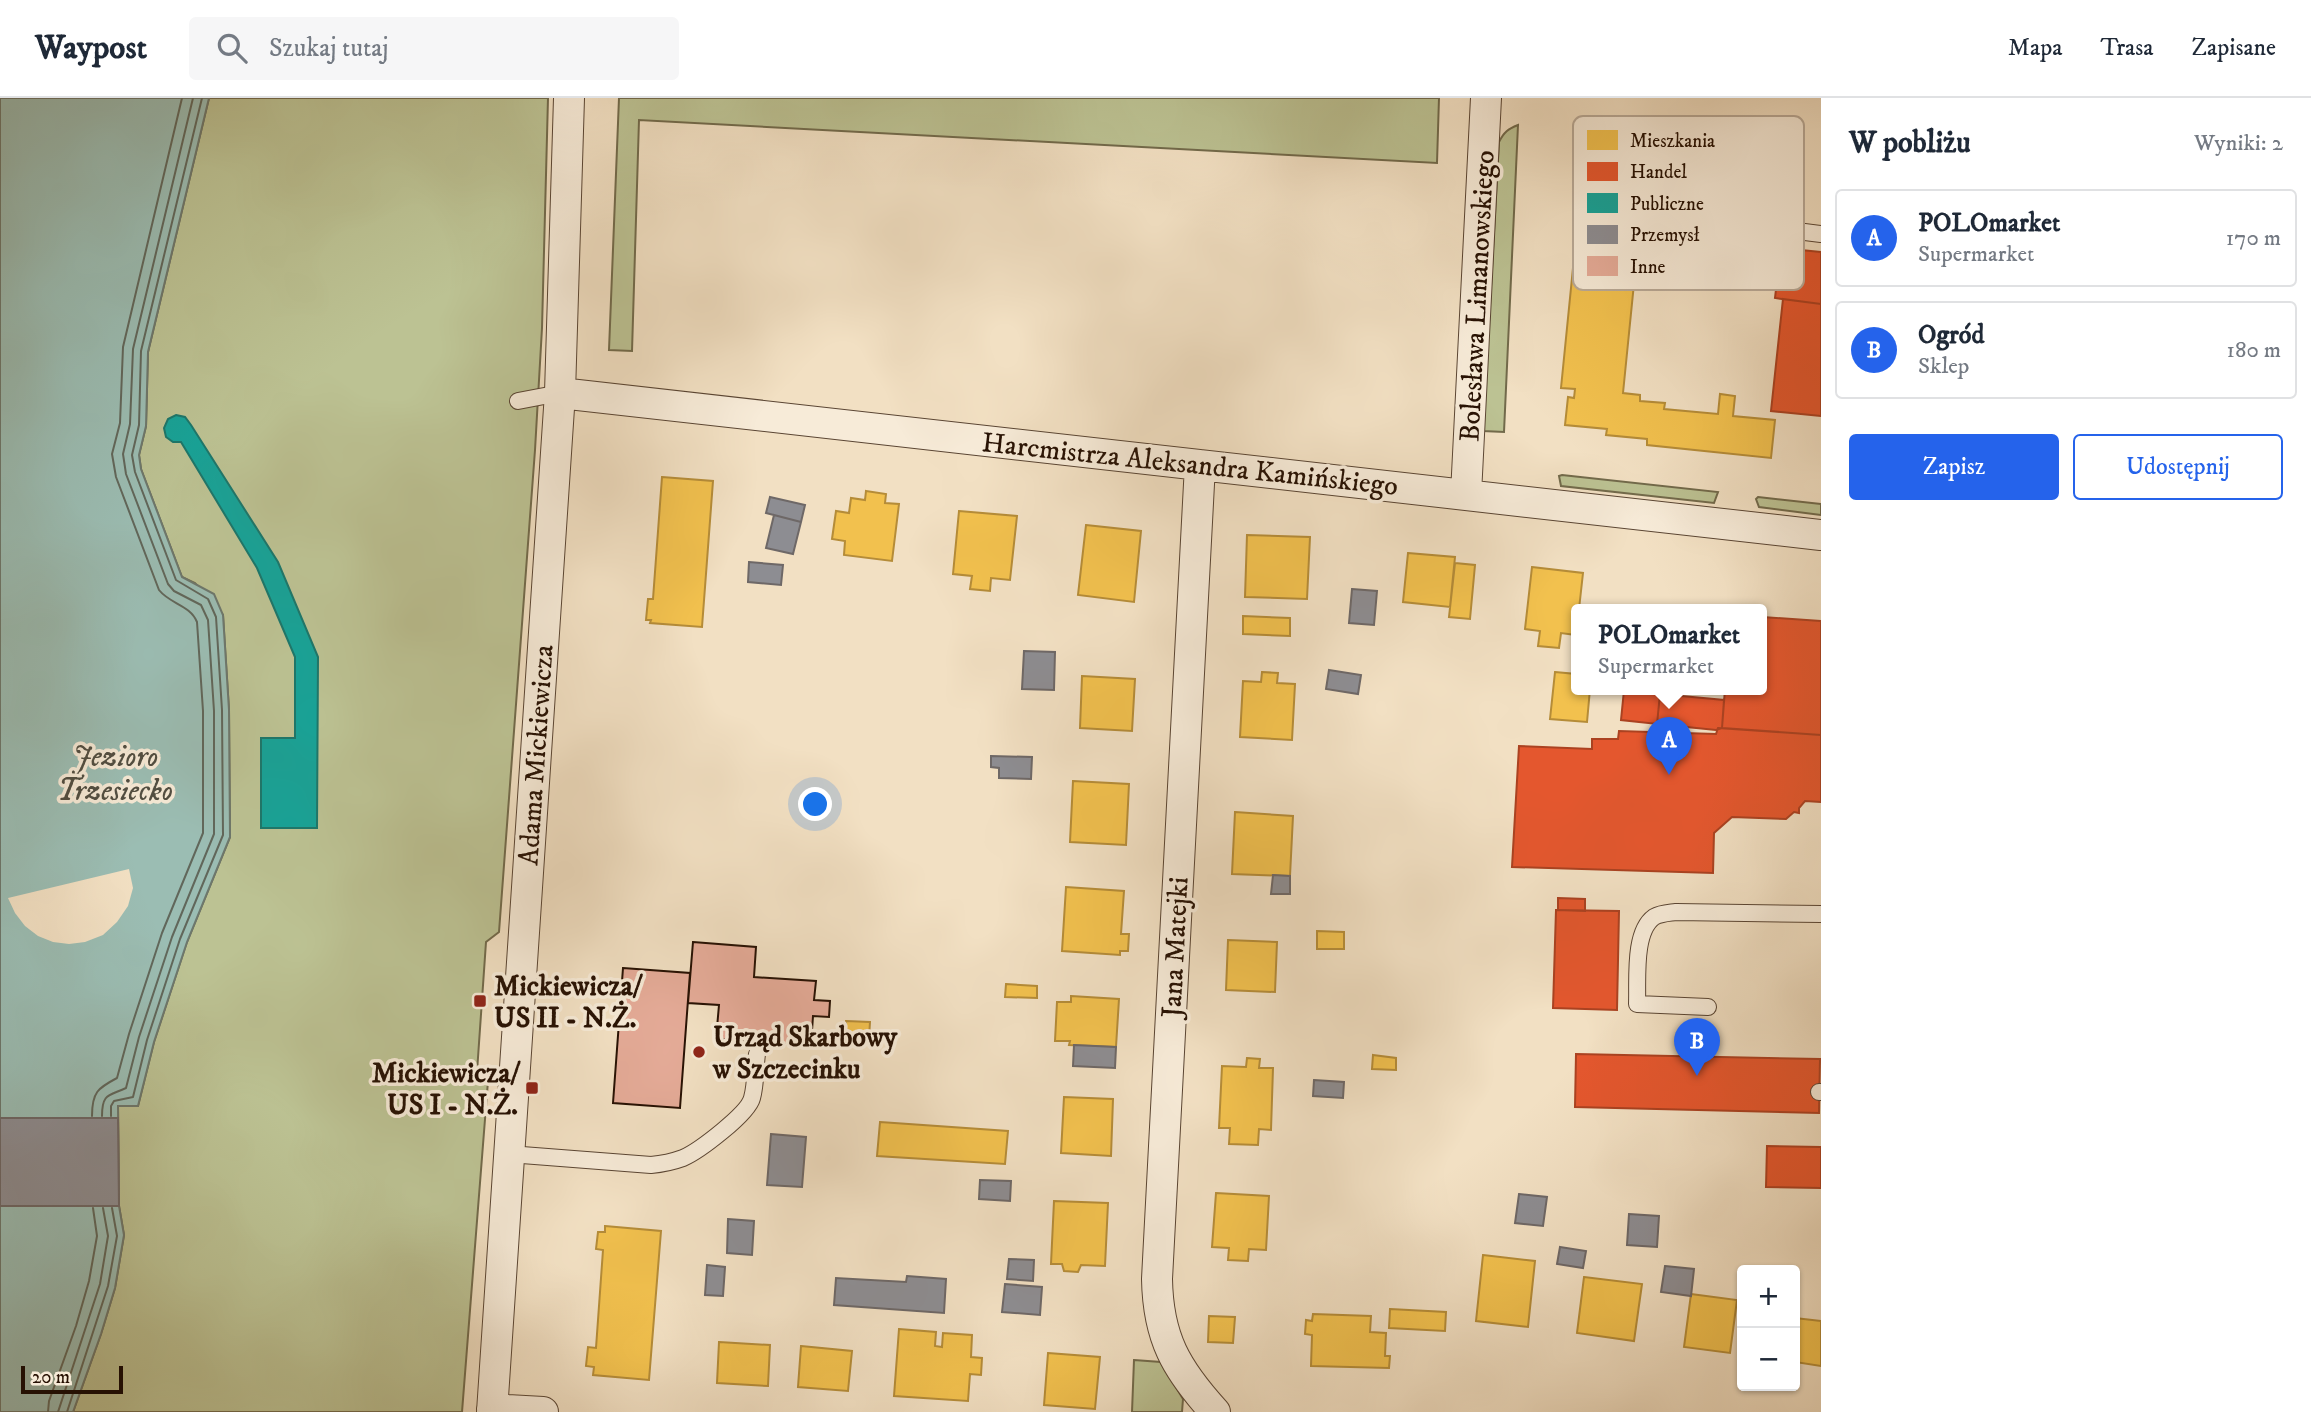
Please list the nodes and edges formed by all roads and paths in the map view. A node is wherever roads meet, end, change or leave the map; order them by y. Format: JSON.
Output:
{"nodes":[{"id":1,"x":569,"y":98,"type":"edge"},
{"id":2,"x":1486,"y":98,"type":"edge"},
{"id":3,"x":560,"y":393,"type":"junction"},
{"id":4,"x":518,"y":401,"type":"dead end"},
{"id":5,"x":1200,"y":465,"type":"junction"},
{"id":6,"x":1466,"y":494,"type":"junction"},
{"id":7,"x":1821,"y":535,"type":"edge"},
{"id":8,"x":1821,"y":914,"type":"edge"},
{"id":9,"x":1708,"y":1007,"type":"dead end"},
{"id":10,"x":757,"y":1054,"type":"dead end"},
{"id":11,"x":509,"y":1154,"type":"junction"},
{"id":12,"x":492,"y":1411,"type":"edge"},
{"id":13,"x":543,"y":1412,"type":"edge"},
{"id":14,"x":1215,"y":1412,"type":"edge"}],
"edges":[{"from":1,"to":3,"type":"street","name":"Adama Mickiewicza"},
{"from":2,"to":6,"type":"street","name":"Bolesława Limanowskiego"},
{"from":3,"to":4,"type":"lane"},
{"from":3,"to":5,"type":"street","name":"Harcmistrza Aleksandra Kamińskiego"},
{"from":3,"to":11,"type":"street","name":"Adama Mickiewicza"},
{"from":5,"to":6,"type":"street","name":"Harcmistrza Aleksandra Kamińskiego"},
{"from":5,"to":14,"type":"street","name":"Jana Matejki"},
{"from":6,"to":7,"type":"street","name":"Harcmistrza Aleksandra Kamińskiego"},
{"from":8,"to":9,"type":"lane"},
{"from":10,"to":11,"type":"lane"},
{"from":11,"to":12,"type":"street","name":"Adama Mickiewicza"},
{"from":12,"to":13,"type":"street"}]}
